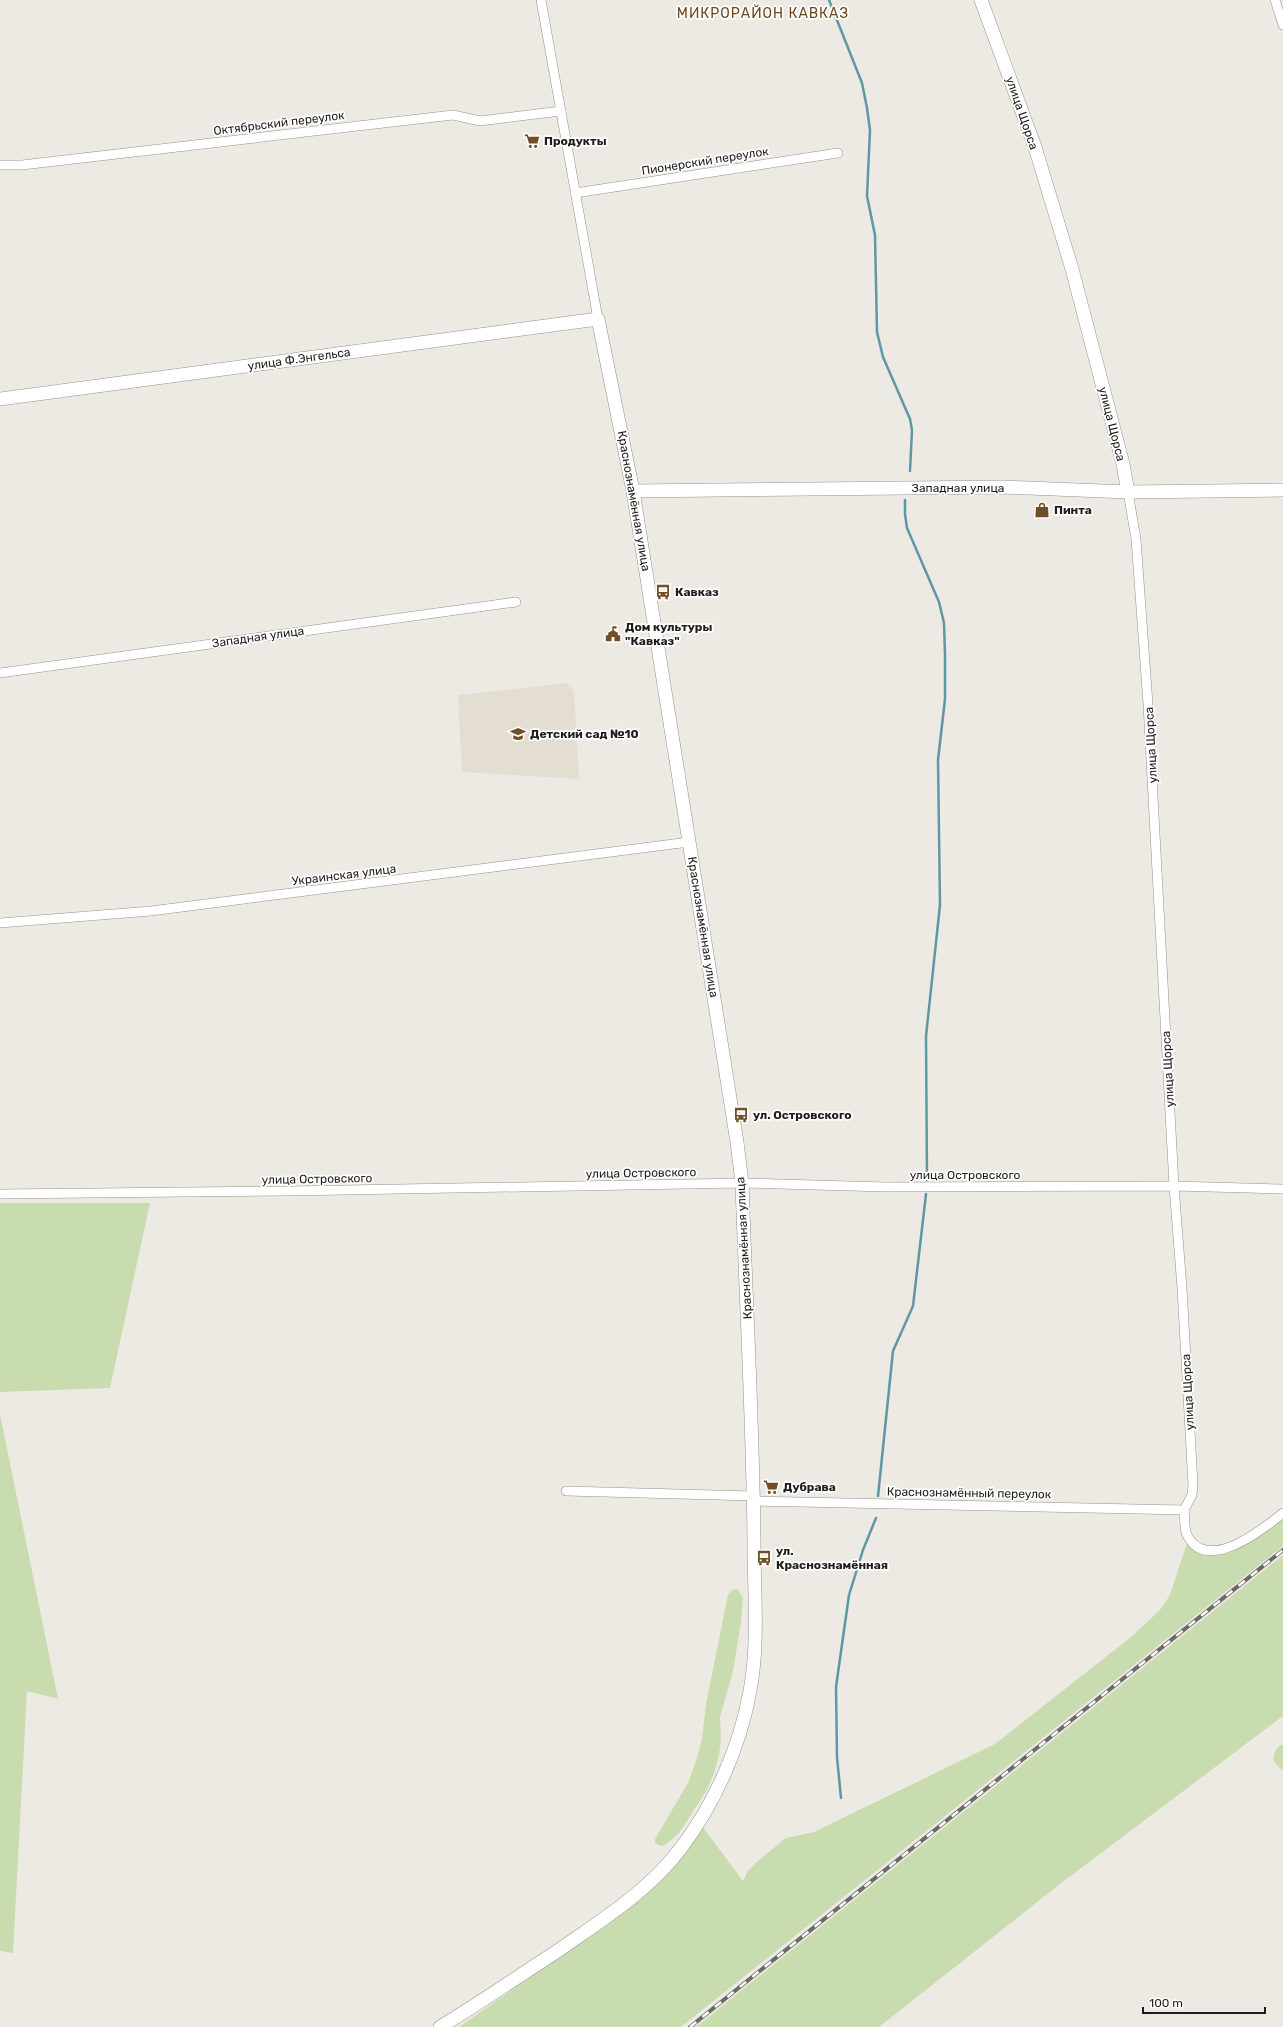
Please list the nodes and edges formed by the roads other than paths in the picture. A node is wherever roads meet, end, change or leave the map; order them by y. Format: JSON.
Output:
{"nodes":[{"id":1,"x":541,"y":0,"type":"edge"},
{"id":2,"x":981,"y":0,"type":"edge"},
{"id":3,"x":1275,"y":0,"type":"edge"},
{"id":4,"x":1283,"y":25,"type":"edge"},
{"id":5,"x":561,"y":111,"type":"junction"},
{"id":6,"x":838,"y":154,"type":"dead end"},
{"id":7,"x":0,"y":165,"type":"edge"},
{"id":8,"x":575,"y":193,"type":"junction"},
{"id":9,"x":598,"y":319,"type":"junction"},
{"id":10,"x":0,"y":400,"type":"edge"},
{"id":11,"x":1283,"y":490,"type":"edge"},
{"id":12,"x":634,"y":491,"type":"junction"},
{"id":13,"x":1128,"y":492,"type":"junction"},
{"id":14,"x":516,"y":602,"type":"dead end"},
{"id":15,"x":0,"y":673,"type":"edge"},
{"id":16,"x":689,"y":842,"type":"junction"},
{"id":17,"x":0,"y":923,"type":"edge"},
{"id":18,"x":742,"y":1183,"type":"junction"},
{"id":19,"x":1174,"y":1186,"type":"junction"},
{"id":20,"x":1283,"y":1189,"type":"edge"},
{"id":21,"x":0,"y":1194,"type":"edge"},
{"id":22,"x":566,"y":1491,"type":"dead end"},
{"id":23,"x":754,"y":1498,"type":"junction"},
{"id":24,"x":1184,"y":1510,"type":"junction"},
{"id":25,"x":1283,"y":1513,"type":"edge"},
{"id":26,"x":440,"y":2027,"type":"edge"}],
"edges":[{"from":1,"to":5,"type":"street","name":"Краснознамённая улица"},
{"from":2,"to":13,"type":"main road","name":"улица Щорса"},
{"from":3,"to":4,"type":"street"},
{"from":5,"to":7,"type":"street","name":"Октябрьский переулок"},
{"from":5,"to":8,"type":"street","name":"Краснознамённая улица"},
{"from":6,"to":8,"type":"street","name":"Пионерский переулок"},
{"from":8,"to":9,"type":"street","name":"Краснознамённая улица"},
{"from":9,"to":10,"type":"main road","name":"улица Ф.Энгельса"},
{"from":9,"to":12,"type":"main road","name":"Краснознамённая улица"},
{"from":11,"to":13,"type":"main road","name":"Западная улица"},
{"from":12,"to":13,"type":"main road","name":"Западная улица"},
{"from":12,"to":16,"type":"main road","name":"Краснознамённая улица"},
{"from":13,"to":19,"type":"street","name":"улица Щорса"},
{"from":14,"to":15,"type":"street","name":"Западная улица"},
{"from":16,"to":17,"type":"street","name":"Украинская улица"},
{"from":16,"to":18,"type":"main road","name":"Краснознамённая улица"},
{"from":18,"to":19,"type":"street","name":"улица Островского"},
{"from":18,"to":21,"type":"street","name":"улица Островского"},
{"from":18,"to":23,"type":"main road","name":"Краснознамённая улица"},
{"from":19,"to":20,"type":"street","name":"улица Островского"},
{"from":19,"to":24,"type":"street","name":"улица Щорса"},
{"from":22,"to":23,"type":"street","name":"Краснознамённый переулок"},
{"from":23,"to":24,"type":"street","name":"Краснознамённый переулок"},
{"from":23,"to":26,"type":"main road","name":"Краснознамённая улица"},
{"from":24,"to":25,"type":"street"}]}
